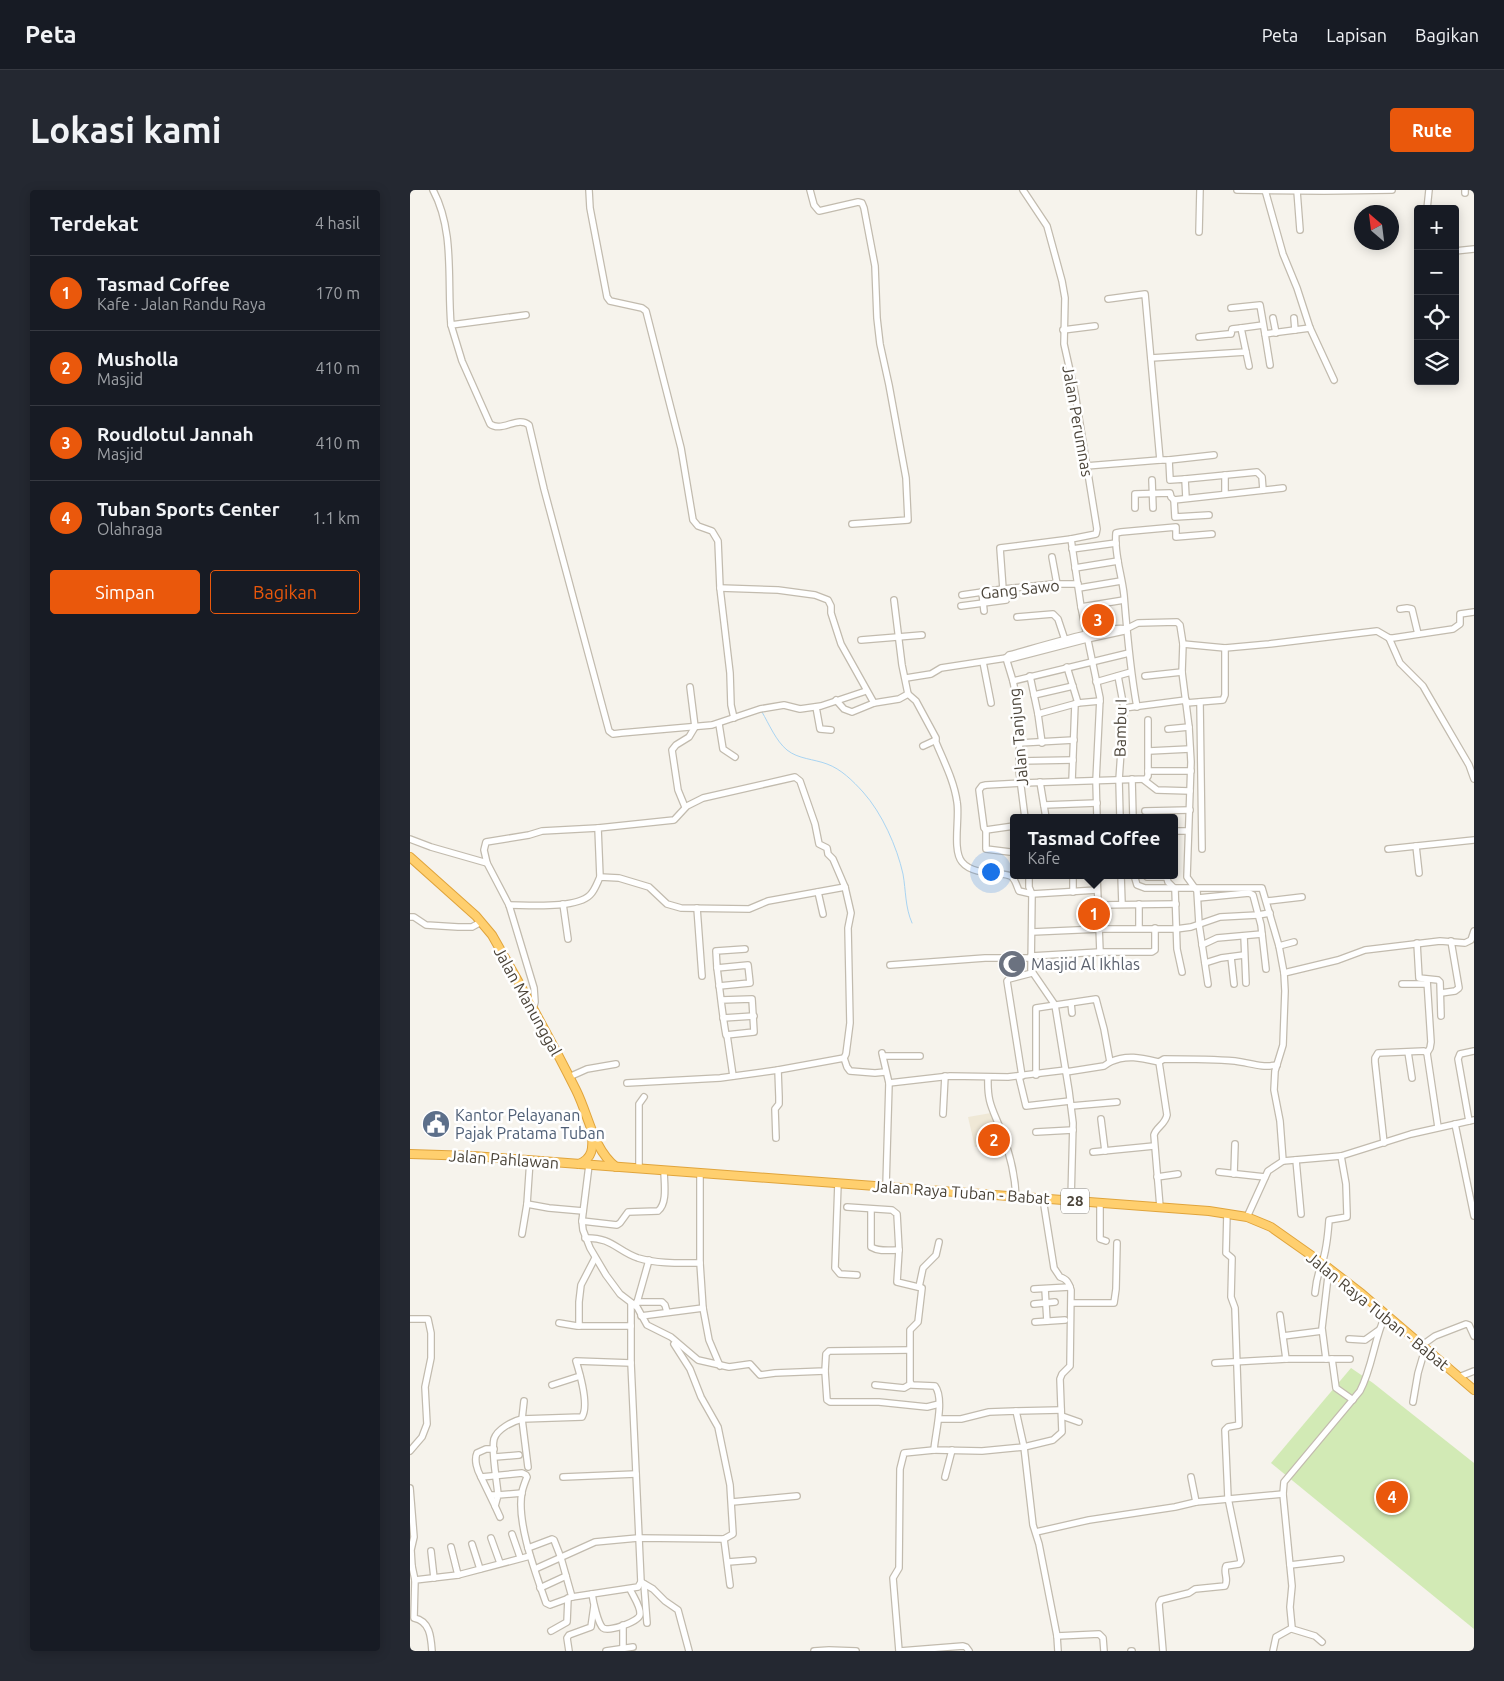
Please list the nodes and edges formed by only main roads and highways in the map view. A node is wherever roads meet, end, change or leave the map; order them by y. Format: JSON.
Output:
{"nodes":[{"id":1,"x":410,"y":858,"type":"edge"},
{"id":2,"x":592,"y":1128,"type":"junction"},
{"id":3,"x":410,"y":1154,"type":"edge"},
{"id":4,"x":577,"y":1164,"type":"junction"},
{"id":5,"x":593,"y":1166,"type":"joint"},
{"id":6,"x":616,"y":1167,"type":"junction"},
{"id":7,"x":1474,"y":1390,"type":"edge"}],
"edges":[{"from":1,"to":2,"type":"highway","name":"Jalan Manunggal"},
{"from":2,"to":4,"type":"highway"},
{"from":2,"to":6,"type":"highway","name":"Jalan Manunggal"},
{"from":3,"to":4,"type":"highway","name":"Jalan Pahlawan","number":"28"},
{"from":4,"to":5,"type":"highway","name":"Jalan Pahlawan","number":"28"},
{"from":5,"to":6,"type":"highway","name":"Jalan Raya Tuban - Babat","number":"28"},
{"from":6,"to":7,"type":"highway","name":"Jalan Raya Tuban - Babat","number":"28"}]}
